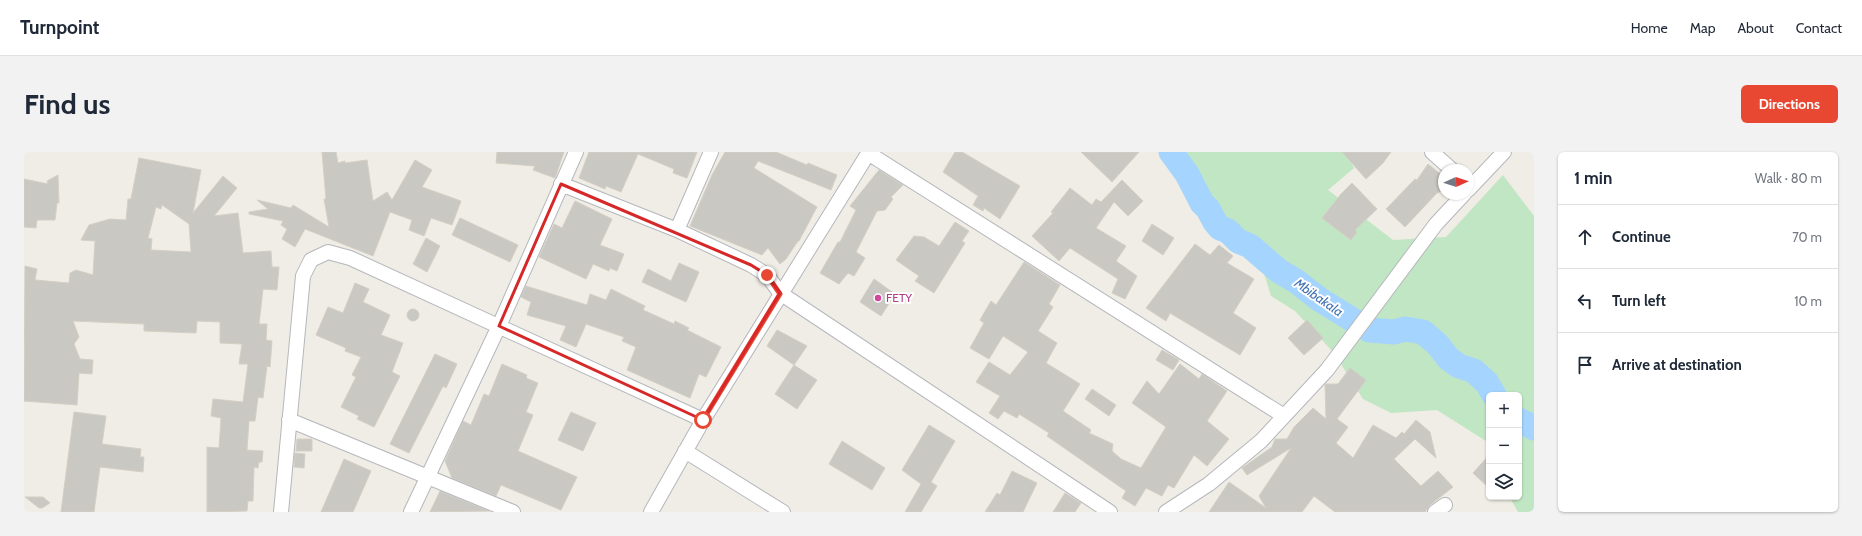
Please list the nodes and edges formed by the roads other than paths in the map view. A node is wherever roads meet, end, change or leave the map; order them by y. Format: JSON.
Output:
{"nodes":[{"id":1,"x":576,"y":152,"type":"edge"},
{"id":2,"x":711,"y":152,"type":"edge"},
{"id":3,"x":869,"y":152,"type":"edge"},
{"id":4,"x":1432,"y":152,"type":"edge"},
{"id":5,"x":1504,"y":152,"type":"edge"},
{"id":6,"x":1445,"y":164,"type":"edge"},
{"id":7,"x":1474,"y":183,"type":"edge"},
{"id":8,"x":562,"y":184,"type":"junction"},
{"id":9,"x":1458,"y":200,"type":"edge"},
{"id":10,"x":677,"y":230,"type":"junction"},
{"id":11,"x":780,"y":294,"type":"junction"},
{"id":12,"x":499,"y":326,"type":"junction"},
{"id":13,"x":1284,"y":416,"type":"junction"},
{"id":14,"x":288,"y":420,"type":"junction"},
{"id":15,"x":703,"y":420,"type":"junction"},
{"id":16,"x":685,"y":451,"type":"junction"},
{"id":17,"x":427,"y":478,"type":"junction"},
{"id":18,"x":280,"y":512,"type":"edge"},
{"id":19,"x":411,"y":512,"type":"edge"},
{"id":20,"x":513,"y":512,"type":"edge"},
{"id":21,"x":651,"y":512,"type":"edge"},
{"id":22,"x":783,"y":512,"type":"edge"},
{"id":23,"x":1110,"y":512,"type":"edge"},
{"id":24,"x":1166,"y":512,"type":"edge"}],
"edges":[{"from":1,"to":8,"type":"street"},
{"from":2,"to":10,"type":"street"},
{"from":3,"to":11,"type":"street"},
{"from":3,"to":13,"type":"street"},
{"from":4,"to":6,"type":"street"},
{"from":5,"to":7,"type":"street"},
{"from":8,"to":10,"type":"street"},
{"from":8,"to":12,"type":"street"},
{"from":9,"to":13,"type":"street"},
{"from":10,"to":11,"type":"street"},
{"from":11,"to":15,"type":"street"},
{"from":11,"to":23,"type":"street"},
{"from":12,"to":14,"type":"street"},
{"from":12,"to":15,"type":"street"},
{"from":12,"to":17,"type":"street"},
{"from":13,"to":24,"type":"street"},
{"from":14,"to":17,"type":"street"},
{"from":14,"to":18,"type":"street"},
{"from":15,"to":16,"type":"street"},
{"from":16,"to":21,"type":"street"},
{"from":16,"to":22,"type":"street"},
{"from":17,"to":19,"type":"street"},
{"from":17,"to":20,"type":"street"}]}
